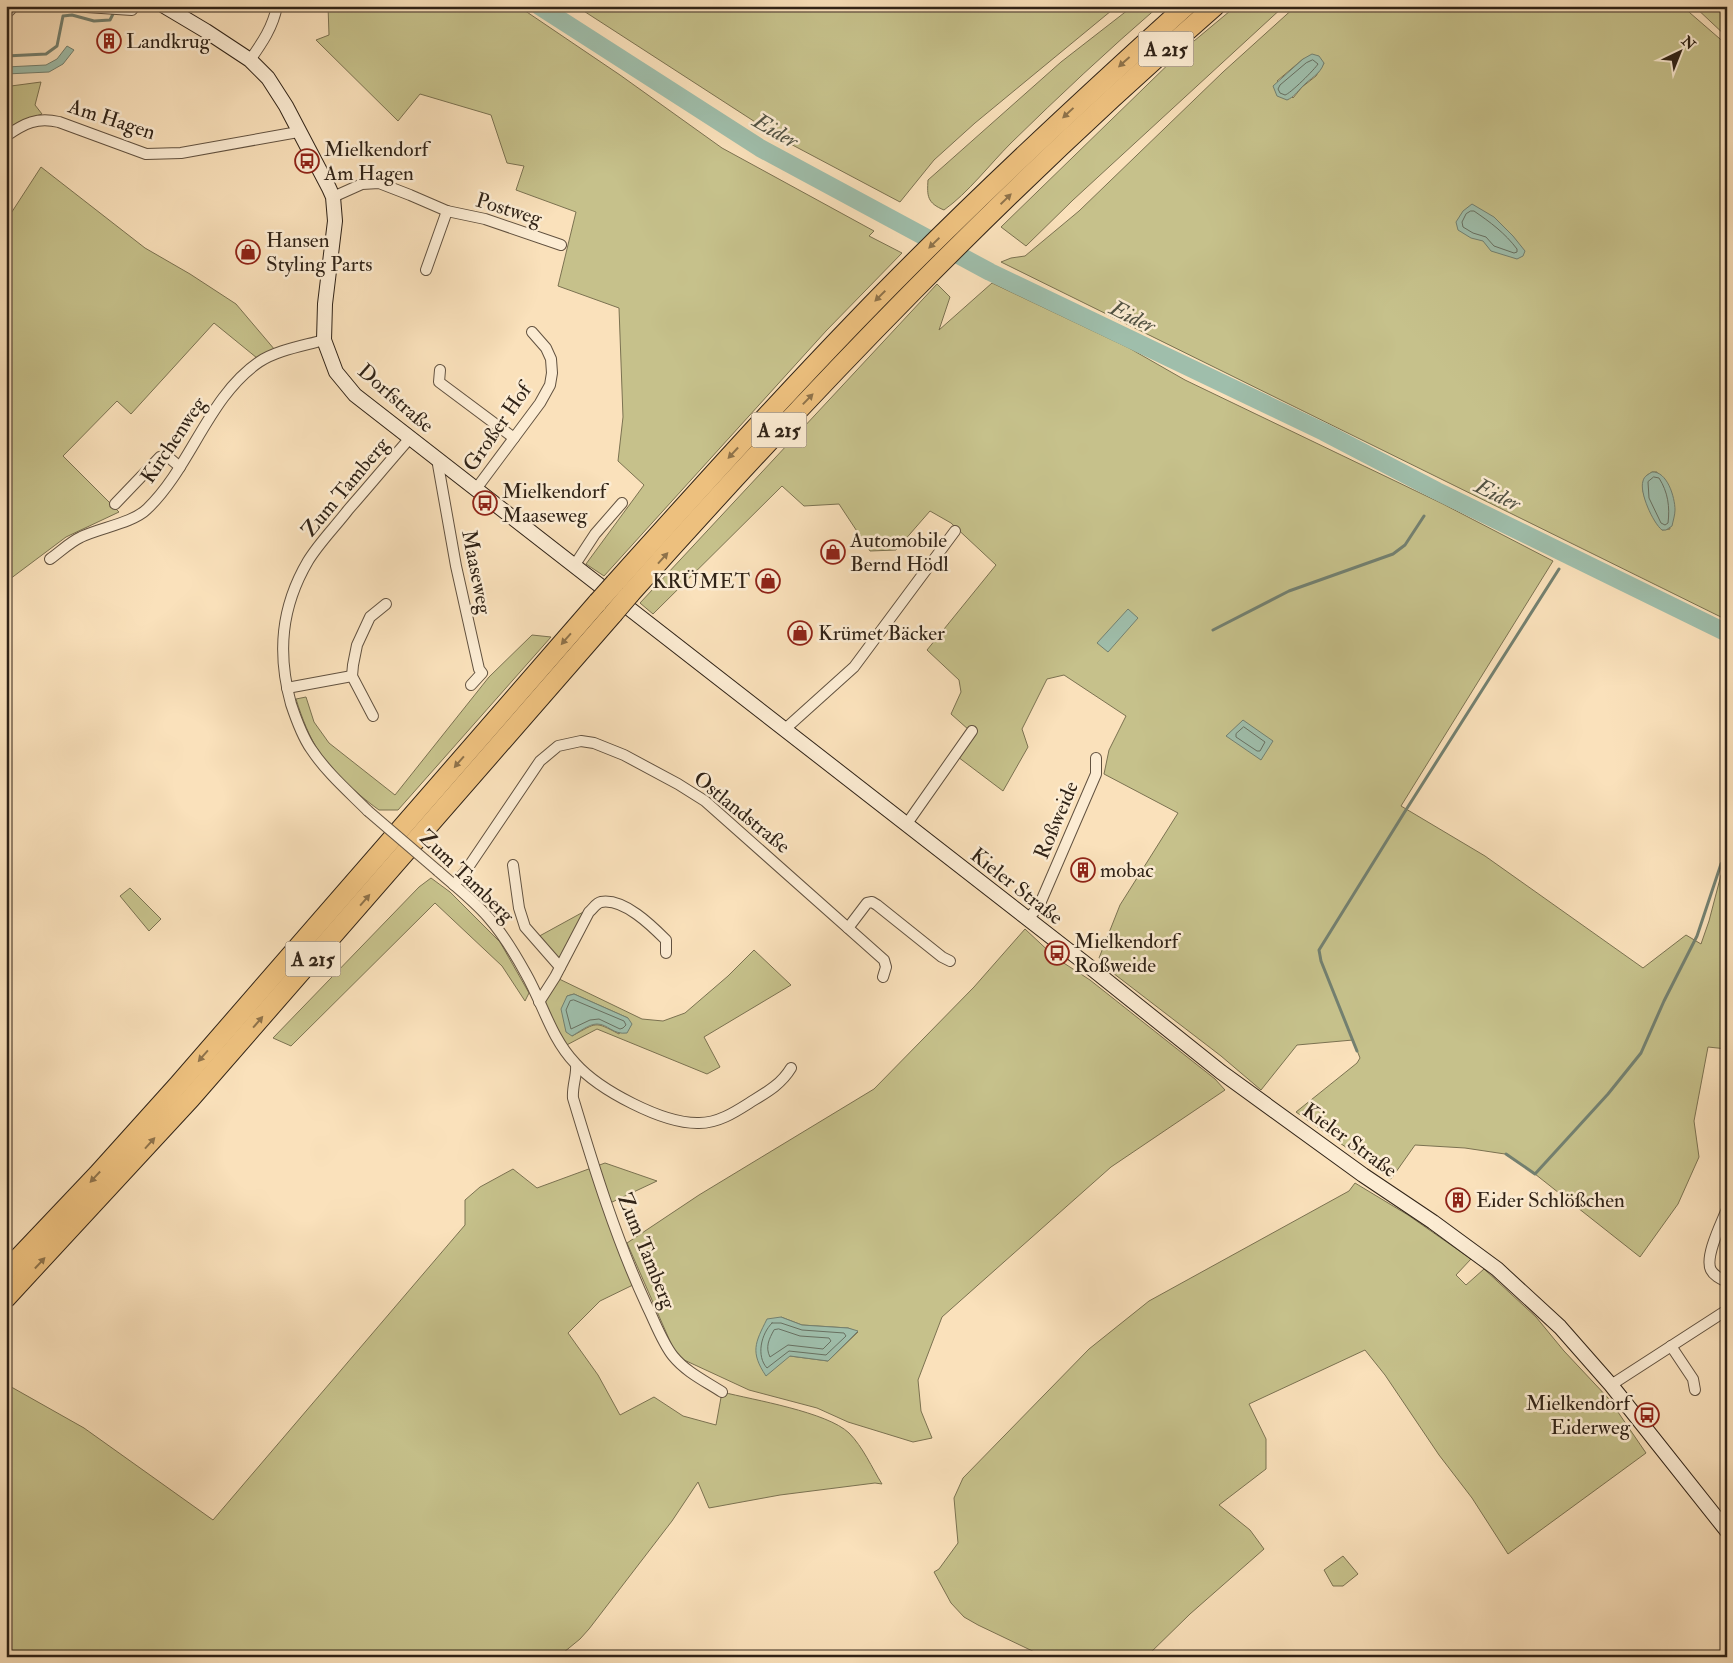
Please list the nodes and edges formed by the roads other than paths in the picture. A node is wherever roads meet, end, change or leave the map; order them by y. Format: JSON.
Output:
{"nodes":[{"id":1,"x":14,"y":6,"type":"edge"},
{"id":2,"x":71,"y":6,"type":"edge"},
{"id":3,"x":135,"y":6,"type":"edge"},
{"id":4,"x":164,"y":6,"type":"edge"},
{"id":5,"x":277,"y":6,"type":"edge"},
{"id":6,"x":1186,"y":6,"type":"edge"},
{"id":7,"x":1214,"y":6,"type":"edge"},
{"id":8,"x":6,"y":14,"type":"edge"},
{"id":9,"x":250,"y":60,"type":"junction"},
{"id":10,"x":298,"y":132,"type":"junction"},
{"id":11,"x":6,"y":136,"type":"edge"},
{"id":12,"x":333,"y":197,"type":"junction"},
{"id":13,"x":447,"y":211,"type":"junction"},
{"id":14,"x":561,"y":244,"type":"dead end"},
{"id":15,"x":426,"y":270,"type":"dead end"},
{"id":16,"x":532,"y":332,"type":"dead end"},
{"id":17,"x":324,"y":340,"type":"junction"},
{"id":18,"x":440,"y":370,"type":"dead end"},
{"id":19,"x":410,"y":438,"type":"junction"},
{"id":20,"x":514,"y":438,"type":"junction"},
{"id":21,"x":437,"y":459,"type":"junction"},
{"id":22,"x":180,"y":466,"type":"junction"},
{"id":23,"x":473,"y":487,"type":"junction"},
{"id":24,"x":622,"y":503,"type":"dead end"},
{"id":25,"x":115,"y":504,"type":"dead end"},
{"id":26,"x":955,"y":531,"type":"dead end"},
{"id":27,"x":50,"y":559,"type":"dead end"},
{"id":28,"x":574,"y":566,"type":"junction"},
{"id":29,"x":386,"y":604,"type":"dead end"},
{"id":30,"x":352,"y":676,"type":"junction"},
{"id":31,"x":471,"y":685,"type":"dead end"},
{"id":32,"x":287,"y":688,"type":"junction"},
{"id":33,"x":373,"y":716,"type":"dead end"},
{"id":34,"x":784,"y":730,"type":"junction"},
{"id":35,"x":972,"y":731,"type":"dead end"},
{"id":36,"x":1096,"y":758,"type":"dead end"},
{"id":37,"x":906,"y":825,"type":"junction"},
{"id":38,"x":513,"y":865,"type":"dead end"},
{"id":39,"x":454,"y":885,"type":"junction"},
{"id":40,"x":1027,"y":920,"type":"junction"},
{"id":41,"x":848,"y":928,"type":"junction"},
{"id":42,"x":666,"y":953,"type":"dead end"},
{"id":43,"x":950,"y":961,"type":"dead end"},
{"id":44,"x":560,"y":967,"type":"junction"},
{"id":45,"x":883,"y":977,"type":"dead end"},
{"id":46,"x":539,"y":1002,"type":"junction"},
{"id":47,"x":576,"y":1065,"type":"junction"},
{"id":48,"x":791,"y":1068,"type":"dead end"},
{"id":49,"x":1727,"y":1209,"type":"edge"},
{"id":50,"x":6,"y":1271,"type":"edge"},
{"id":51,"x":1727,"y":1282,"type":"edge"},
{"id":52,"x":6,"y":1298,"type":"edge"},
{"id":53,"x":1727,"y":1310,"type":"edge"},
{"id":54,"x":1671,"y":1346,"type":"junction"},
{"id":55,"x":1610,"y":1385,"type":"junction"},
{"id":56,"x":1695,"y":1390,"type":"dead end"},
{"id":57,"x":722,"y":1392,"type":"dead end"},
{"id":58,"x":1727,"y":1531,"type":"edge"}],
"edges":[{"from":1,"to":8,"type":"street"},
{"from":2,"to":3,"type":"street"},
{"from":4,"to":9,"type":"street","name":"Dorfstraße"},
{"from":5,"to":9,"type":"street"},
{"from":6,"to":50,"type":"highway","number":"A 215","one_way":true,"bridge":true},
{"from":52,"to":7,"type":"highway","number":"A 215","one_way":true,"bridge":true},
{"from":9,"to":10,"type":"street","name":"Dorfstraße"},
{"from":10,"to":11,"type":"street","name":"Am Hagen"},
{"from":10,"to":12,"type":"street","name":"Dorfstraße"},
{"from":12,"to":13,"type":"street","name":"Postweg"},
{"from":12,"to":17,"type":"street","name":"Dorfstraße"},
{"from":13,"to":14,"type":"street","name":"Postweg"},
{"from":13,"to":15,"type":"street","name":"Postweg"},
{"from":16,"to":20,"type":"street","name":"Großer Hof"},
{"from":17,"to":19,"type":"street","name":"Dorfstraße"},
{"from":17,"to":22,"type":"street","name":"Kirchenweg"},
{"from":18,"to":20,"type":"street"},
{"from":19,"to":21,"type":"street","name":"Dorfstraße"},
{"from":19,"to":32,"type":"street","name":"Zum Tamberg"},
{"from":20,"to":23,"type":"street","name":"Großer Hof"},
{"from":21,"to":23,"type":"street","name":"Dorfstraße"},
{"from":21,"to":31,"type":"street","name":"Maaseweg"},
{"from":22,"to":25,"type":"street"},
{"from":22,"to":27,"type":"street","name":"Kirchenweg"},
{"from":23,"to":28,"type":"street","name":"Kieler Straße"},
{"from":24,"to":28,"type":"street"},
{"from":26,"to":34,"type":"street"},
{"from":28,"to":34,"type":"street","name":"Kieler Straße"},
{"from":29,"to":30,"type":"street"},
{"from":30,"to":32,"type":"street"},
{"from":30,"to":33,"type":"street"},
{"from":32,"to":39,"type":"street","name":"Zum Tamberg","bridge":true},
{"from":34,"to":37,"type":"street","name":"Kieler Straße"},
{"from":35,"to":37,"type":"street"},
{"from":36,"to":40,"type":"street","name":"Roßweide"},
{"from":37,"to":40,"type":"street","name":"Kieler Straße"},
{"from":38,"to":44,"type":"street"},
{"from":39,"to":41,"type":"street","name":"Ostlandstraße"},
{"from":39,"to":46,"type":"street","name":"Zum Tamberg"},
{"from":40,"to":55,"type":"street","name":"Kieler Straße"},
{"from":41,"to":43,"type":"street"},
{"from":41,"to":45,"type":"street","name":"Ostlandstraße"},
{"from":42,"to":44,"type":"street"},
{"from":44,"to":46,"type":"street"},
{"from":46,"to":47,"type":"street","name":"Zum Tamberg"},
{"from":47,"to":48,"type":"street"},
{"from":47,"to":57,"type":"street","name":"Zum Tamberg"},
{"from":49,"to":51,"type":"street"},
{"from":53,"to":54,"type":"street"},
{"from":54,"to":55,"type":"street"},
{"from":54,"to":56,"type":"street"},
{"from":55,"to":58,"type":"street","name":"Kieler Straße"}]}
